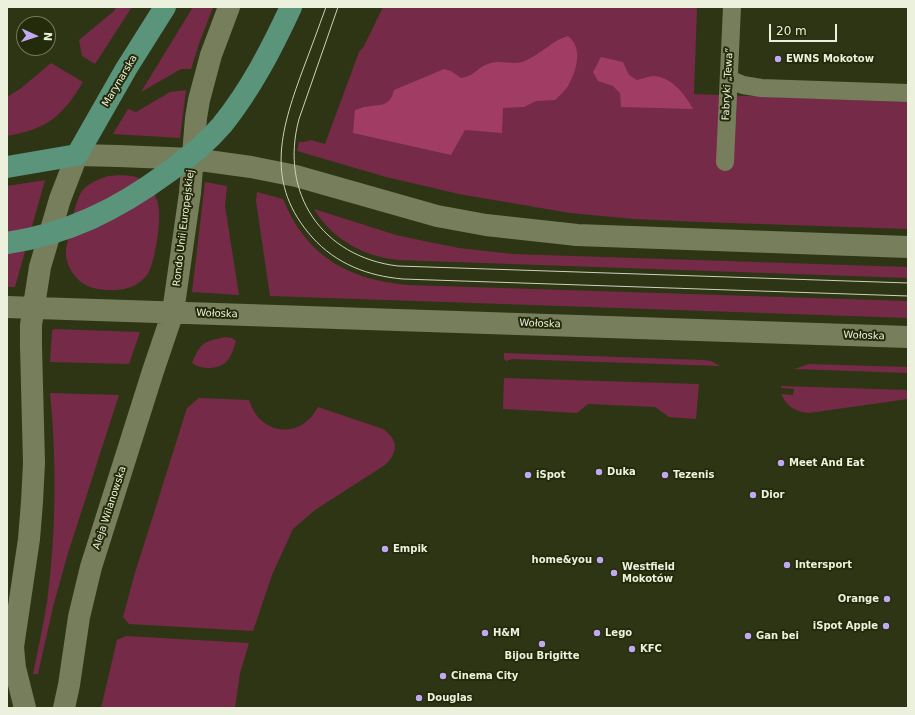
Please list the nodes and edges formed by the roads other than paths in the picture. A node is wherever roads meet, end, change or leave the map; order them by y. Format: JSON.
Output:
{"nodes":[{"id":1,"x":165,"y":7,"type":"edge"},
{"id":2,"x":229,"y":7,"type":"edge"},
{"id":3,"x":291,"y":7,"type":"edge"},
{"id":4,"x":732,"y":7,"type":"edge"},
{"id":5,"x":729,"y":79,"type":"junction"},
{"id":6,"x":908,"y":93,"type":"edge"},
{"id":7,"x":77,"y":155,"type":"junction"},
{"id":8,"x":193,"y":159,"type":"junction"},
{"id":9,"x":725,"y":162,"type":"dead end"},
{"id":10,"x":7,"y":167,"type":"edge"},
{"id":11,"x":7,"y":243,"type":"edge"},
{"id":12,"x":908,"y":247,"type":"edge"},
{"id":13,"x":7,"y":307,"type":"edge"},
{"id":14,"x":33,"y":308,"type":"junction"},
{"id":15,"x":173,"y":312,"type":"junction"},
{"id":16,"x":908,"y":337,"type":"edge"},
{"id":17,"x":25,"y":708,"type":"edge"},
{"id":18,"x":64,"y":708,"type":"edge"}],
"edges":[{"from":1,"to":7,"type":"main road","name":"Marynarska"},
{"from":2,"to":8,"type":"main road"},
{"from":3,"to":11,"type":"main road"},
{"from":4,"to":5,"type":"street","name":"Fabryki „Tewa”"},
{"from":5,"to":6,"type":"street"},
{"from":5,"to":9,"type":"street","name":"Fabryki „Tewa”"},
{"from":7,"to":8,"type":"main road","name":"Rondo Unii Europejskiej"},
{"from":7,"to":10,"type":"main road"},
{"from":7,"to":14,"type":"main road"},
{"from":8,"to":12,"type":"main road"},
{"from":8,"to":15,"type":"main road","name":"Rondo Unii Europejskiej"},
{"from":13,"to":14,"type":"main road"},
{"from":14,"to":15,"type":"main road"},
{"from":14,"to":17,"type":"main road"},
{"from":15,"to":16,"type":"main road","name":"Wołoska"},
{"from":15,"to":18,"type":"main road","name":"Aleja Wilanowska"}]}
